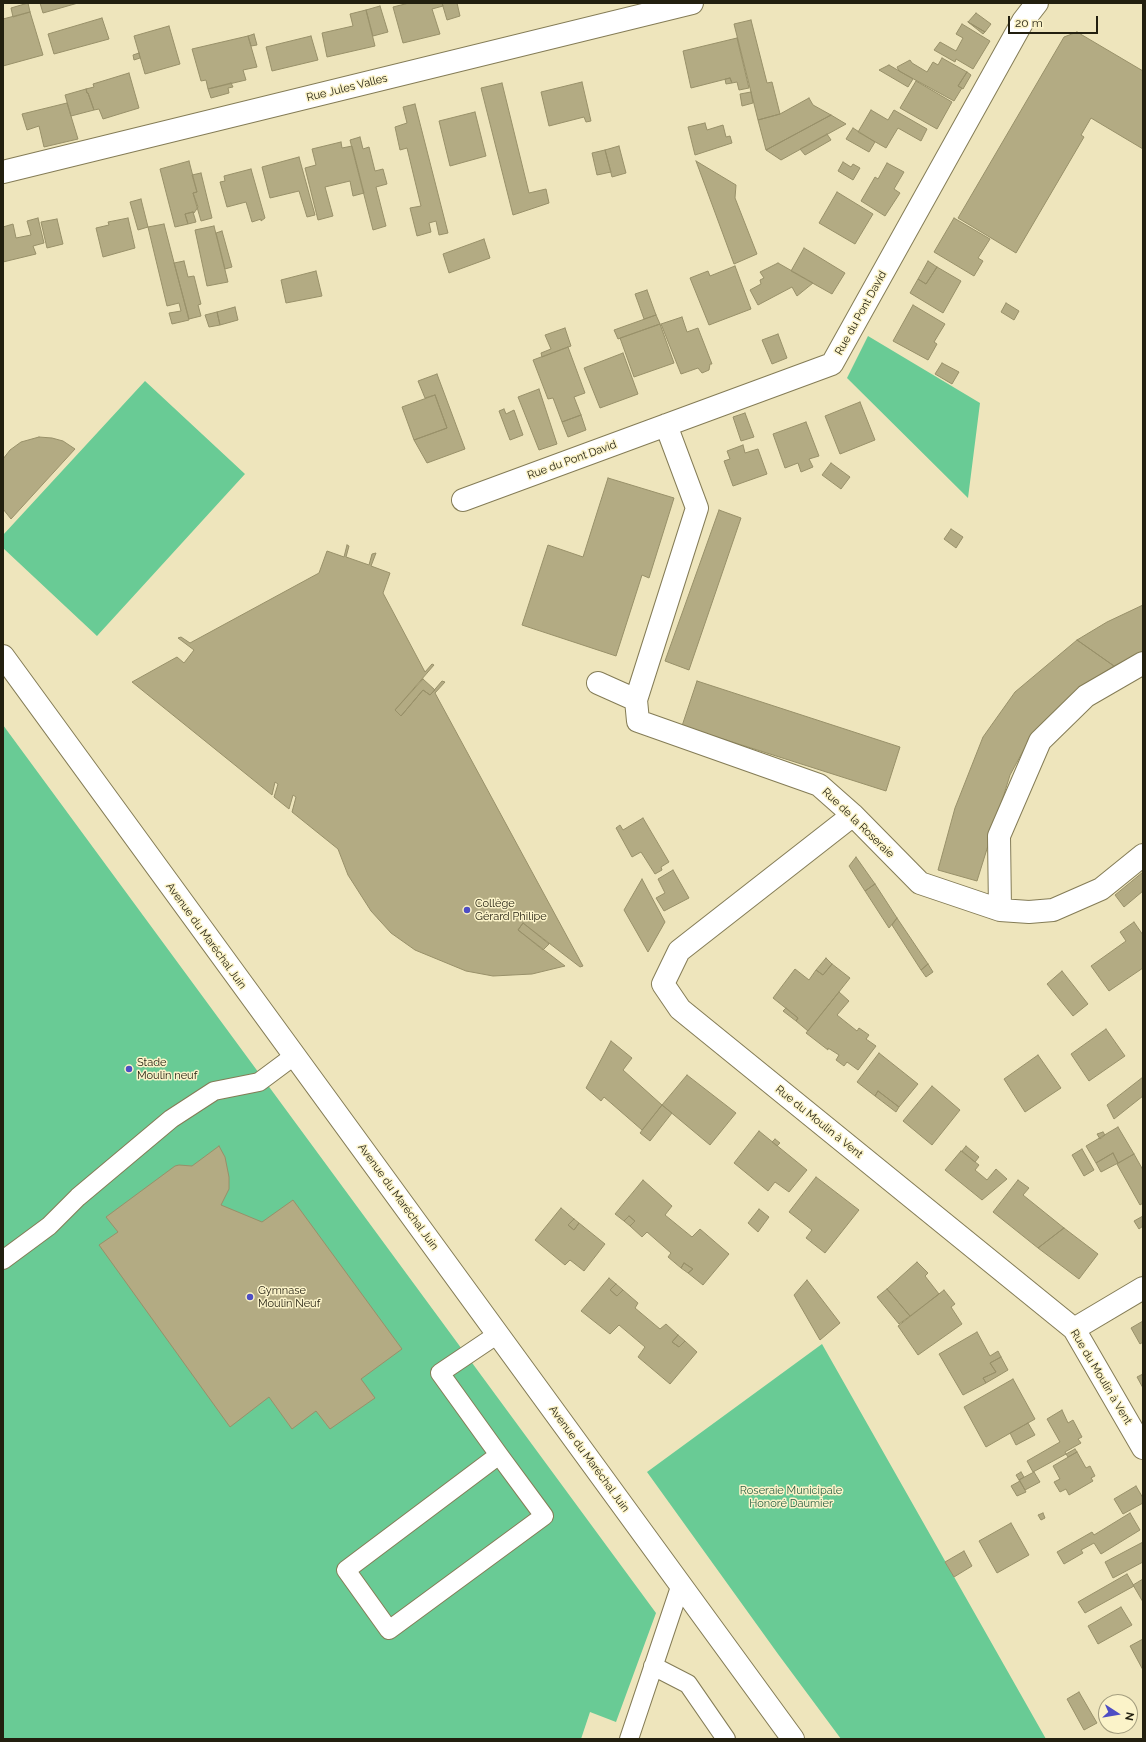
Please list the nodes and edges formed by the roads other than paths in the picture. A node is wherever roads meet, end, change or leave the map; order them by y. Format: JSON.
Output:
{"nodes":[{"id":1,"x":692,"y":3,"type":"edge"},
{"id":2,"x":1037,"y":3,"type":"edge"},
{"id":3,"x":3,"y":172,"type":"edge"},
{"id":4,"x":666,"y":425,"type":"junction"},
{"id":5,"x":463,"y":500,"type":"dead end"},
{"id":6,"x":3,"y":656,"type":"edge"},
{"id":7,"x":1143,"y":663,"type":"edge"},
{"id":8,"x":598,"y":684,"type":"dead end"},
{"id":9,"x":636,"y":700,"type":"junction"},
{"id":10,"x":853,"y":815,"type":"junction"},
{"id":11,"x":1143,"y":855,"type":"edge"},
{"id":12,"x":1000,"y":910,"type":"junction"},
{"id":13,"x":294,"y":1056,"type":"junction"},
{"id":14,"x":3,"y":1260,"type":"edge"},
{"id":15,"x":1143,"y":1288,"type":"edge"},
{"id":16,"x":1074,"y":1329,"type":"junction"},
{"id":17,"x":498,"y":1334,"type":"junction"},
{"id":18,"x":1143,"y":1448,"type":"edge"},
{"id":19,"x":499,"y":1455,"type":"junction"},
{"id":20,"x":681,"y":1584,"type":"junction"},
{"id":21,"x":654,"y":1666,"type":"junction"},
{"id":22,"x":628,"y":1739,"type":"edge"},
{"id":23,"x":726,"y":1739,"type":"edge"},
{"id":24,"x":793,"y":1739,"type":"edge"}],
"edges":[{"from":1,"to":3,"type":"street","name":"Rue Jules Valles"},
{"from":2,"to":4,"type":"street","name":"Rue du Pont David"},
{"from":4,"to":5,"type":"street","name":"Rue du Pont David"},
{"from":4,"to":9,"type":"street","name":"Rue de la Roseraie"},
{"from":6,"to":13,"type":"street","name":"Avenue du Maréchal Juin"},
{"from":7,"to":12,"type":"street"},
{"from":8,"to":9,"type":"street"},
{"from":9,"to":10,"type":"street","name":"Rue de la Roseraie"},
{"from":10,"to":12,"type":"street","name":"Rue de la Roseraie"},
{"from":10,"to":16,"type":"street","name":"Rue du Moulin à Vent"},
{"from":11,"to":12,"type":"street","name":"Rue de la Roseraie"},
{"from":13,"to":14,"type":"lane"},
{"from":13,"to":17,"type":"street","name":"Avenue du Maréchal Juin"},
{"from":15,"to":16,"type":"street"},
{"from":16,"to":18,"type":"street","name":"Rue du Moulin à Vent"},
{"from":17,"to":19,"type":"lane"},
{"from":17,"to":20,"type":"street","name":"Avenue du Maréchal Juin"},
{"from":19,"to":19,"type":"lane"},
{"from":20,"to":21,"type":"lane"},
{"from":20,"to":24,"type":"street","name":"Avenue du Maréchal Juin"},
{"from":21,"to":22,"type":"lane"},
{"from":21,"to":23,"type":"lane"}]}
